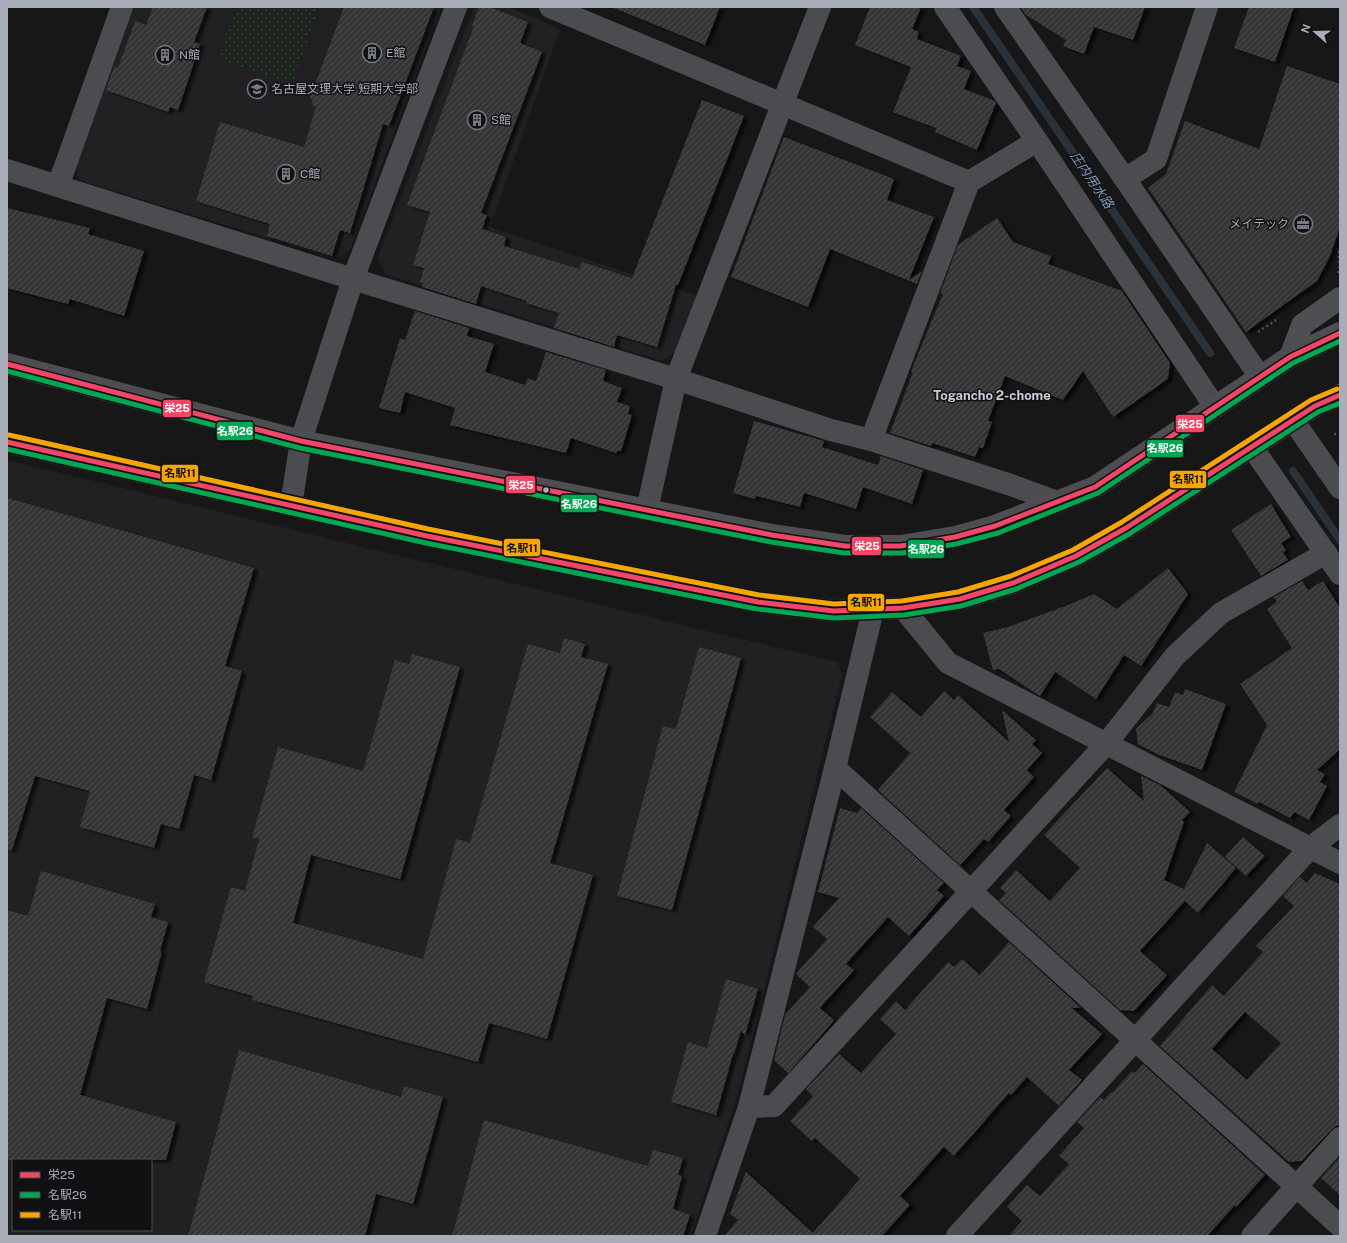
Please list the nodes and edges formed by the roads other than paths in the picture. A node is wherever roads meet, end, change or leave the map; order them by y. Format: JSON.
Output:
{"nodes":[{"id":1,"x":122,"y":7,"type":"edge"},
{"id":2,"x":456,"y":7,"type":"edge"},
{"id":3,"x":550,"y":7,"type":"edge"},
{"id":4,"x":820,"y":7,"type":"edge"},
{"id":5,"x":945,"y":7,"type":"edge"},
{"id":6,"x":1005,"y":7,"type":"edge"},
{"id":7,"x":1207,"y":7,"type":"edge"},
{"id":8,"x":782,"y":105,"type":"junction"},
{"id":9,"x":1037,"y":141,"type":"junction"},
{"id":10,"x":7,"y":170,"type":"edge"},
{"id":11,"x":1125,"y":179,"type":"junction"},
{"id":12,"x":969,"y":182,"type":"junction"},
{"id":13,"x":58,"y":186,"type":"junction"},
{"id":14,"x":353,"y":279,"type":"junction"},
{"id":15,"x":1340,"y":298,"type":"edge"},
{"id":16,"x":1340,"y":334,"type":"edge"},
{"id":17,"x":1290,"y":357,"type":"junction"},
{"id":18,"x":7,"y":364,"type":"edge"},
{"id":19,"x":1260,"y":377,"type":"junction"},
{"id":20,"x":676,"y":379,"type":"junction"},
{"id":21,"x":1340,"y":386,"type":"edge"},
{"id":22,"x":1340,"y":395,"type":"edge"},
{"id":23,"x":1315,"y":406,"type":"junction"},
{"id":24,"x":1215,"y":407,"type":"junction"},
{"id":25,"x":1293,"y":420,"type":"junction"},
{"id":26,"x":871,"y":440,"type":"junction"},
{"id":27,"x":301,"y":441,"type":"junction"},
{"id":28,"x":7,"y":442,"type":"edge"},
{"id":29,"x":1252,"y":446,"type":"junction"},
{"id":30,"x":1340,"y":488,"type":"edge"},
{"id":31,"x":1057,"y":502,"type":"junction"},
{"id":32,"x":291,"y":506,"type":"junction"},
{"id":33,"x":647,"y":510,"type":"junction"},
{"id":34,"x":1326,"y":553,"type":"junction"},
{"id":35,"x":1340,"y":574,"type":"edge"},
{"id":36,"x":903,"y":608,"type":"junction"},
{"id":37,"x":873,"y":610,"type":"junction"},
{"id":38,"x":1106,"y":744,"type":"junction"},
{"id":39,"x":835,"y":768,"type":"junction"},
{"id":40,"x":1340,"y":825,"type":"edge"},
{"id":41,"x":1310,"y":848,"type":"junction"},
{"id":42,"x":1340,"y":863,"type":"edge"},
{"id":43,"x":971,"y":891,"type":"junction"},
{"id":44,"x":1135,"y":1040,"type":"junction"},
{"id":45,"x":749,"y":1107,"type":"junction"},
{"id":46,"x":1340,"y":1138,"type":"edge"},
{"id":47,"x":1296,"y":1187,"type":"junction"},
{"id":48,"x":1340,"y":1226,"type":"edge"},
{"id":49,"x":705,"y":1236,"type":"edge"},
{"id":50,"x":957,"y":1236,"type":"edge"},
{"id":51,"x":1252,"y":1236,"type":"edge"}],
"edges":[{"from":1,"to":13,"type":"street"},
{"from":2,"to":14,"type":"street"},
{"from":3,"to":8,"type":"street"},
{"from":4,"to":8,"type":"street"},
{"from":5,"to":9,"type":"street"},
{"from":6,"to":11,"type":"street"},
{"from":7,"to":11,"type":"street"},
{"from":8,"to":12,"type":"street"},
{"from":8,"to":20,"type":"street"},
{"from":9,"to":12,"type":"street"},
{"from":9,"to":24,"type":"street"},
{"from":10,"to":13,"type":"street"},
{"from":11,"to":19,"type":"street"},
{"from":12,"to":26,"type":"street"},
{"from":13,"to":14,"type":"street"},
{"from":14,"to":20,"type":"street"},
{"from":14,"to":27,"type":"street"},
{"from":15,"to":17,"type":"main road"},
{"from":16,"to":17,"type":"highway"},
{"from":17,"to":19,"type":"highway"},
{"from":18,"to":27,"type":"highway"},
{"from":19,"to":24,"type":"highway"},
{"from":20,"to":26,"type":"street"},
{"from":20,"to":33,"type":"street"},
{"from":21,"to":23,"type":"main road"},
{"from":22,"to":23,"type":"highway"},
{"from":23,"to":25,"type":"highway"},
{"from":24,"to":31,"type":"highway"},
{"from":25,"to":29,"type":"highway"},
{"from":25,"to":30,"type":"street"},
{"from":26,"to":31,"type":"street"},
{"from":27,"to":32,"type":"street"},
{"from":27,"to":33,"type":"highway"},
{"from":28,"to":32,"type":"highway"},
{"from":29,"to":34,"type":"street"},
{"from":29,"to":36,"type":"highway"},
{"from":31,"to":33,"type":"highway"},
{"from":32,"to":37,"type":"highway"},
{"from":34,"to":35,"type":"street"},
{"from":34,"to":38,"type":"street"},
{"from":36,"to":37,"type":"highway"},
{"from":36,"to":38,"type":"street"},
{"from":37,"to":39,"type":"street"},
{"from":38,"to":41,"type":"street"},
{"from":38,"to":43,"type":"street"},
{"from":39,"to":43,"type":"street"},
{"from":39,"to":45,"type":"street"},
{"from":40,"to":41,"type":"street"},
{"from":41,"to":42,"type":"street"},
{"from":41,"to":44,"type":"street"},
{"from":43,"to":44,"type":"street"},
{"from":43,"to":45,"type":"street"},
{"from":44,"to":47,"type":"street"},
{"from":44,"to":50,"type":"street"},
{"from":45,"to":49,"type":"street"},
{"from":46,"to":47,"type":"street"},
{"from":47,"to":48,"type":"street"},
{"from":47,"to":51,"type":"street"}]}
